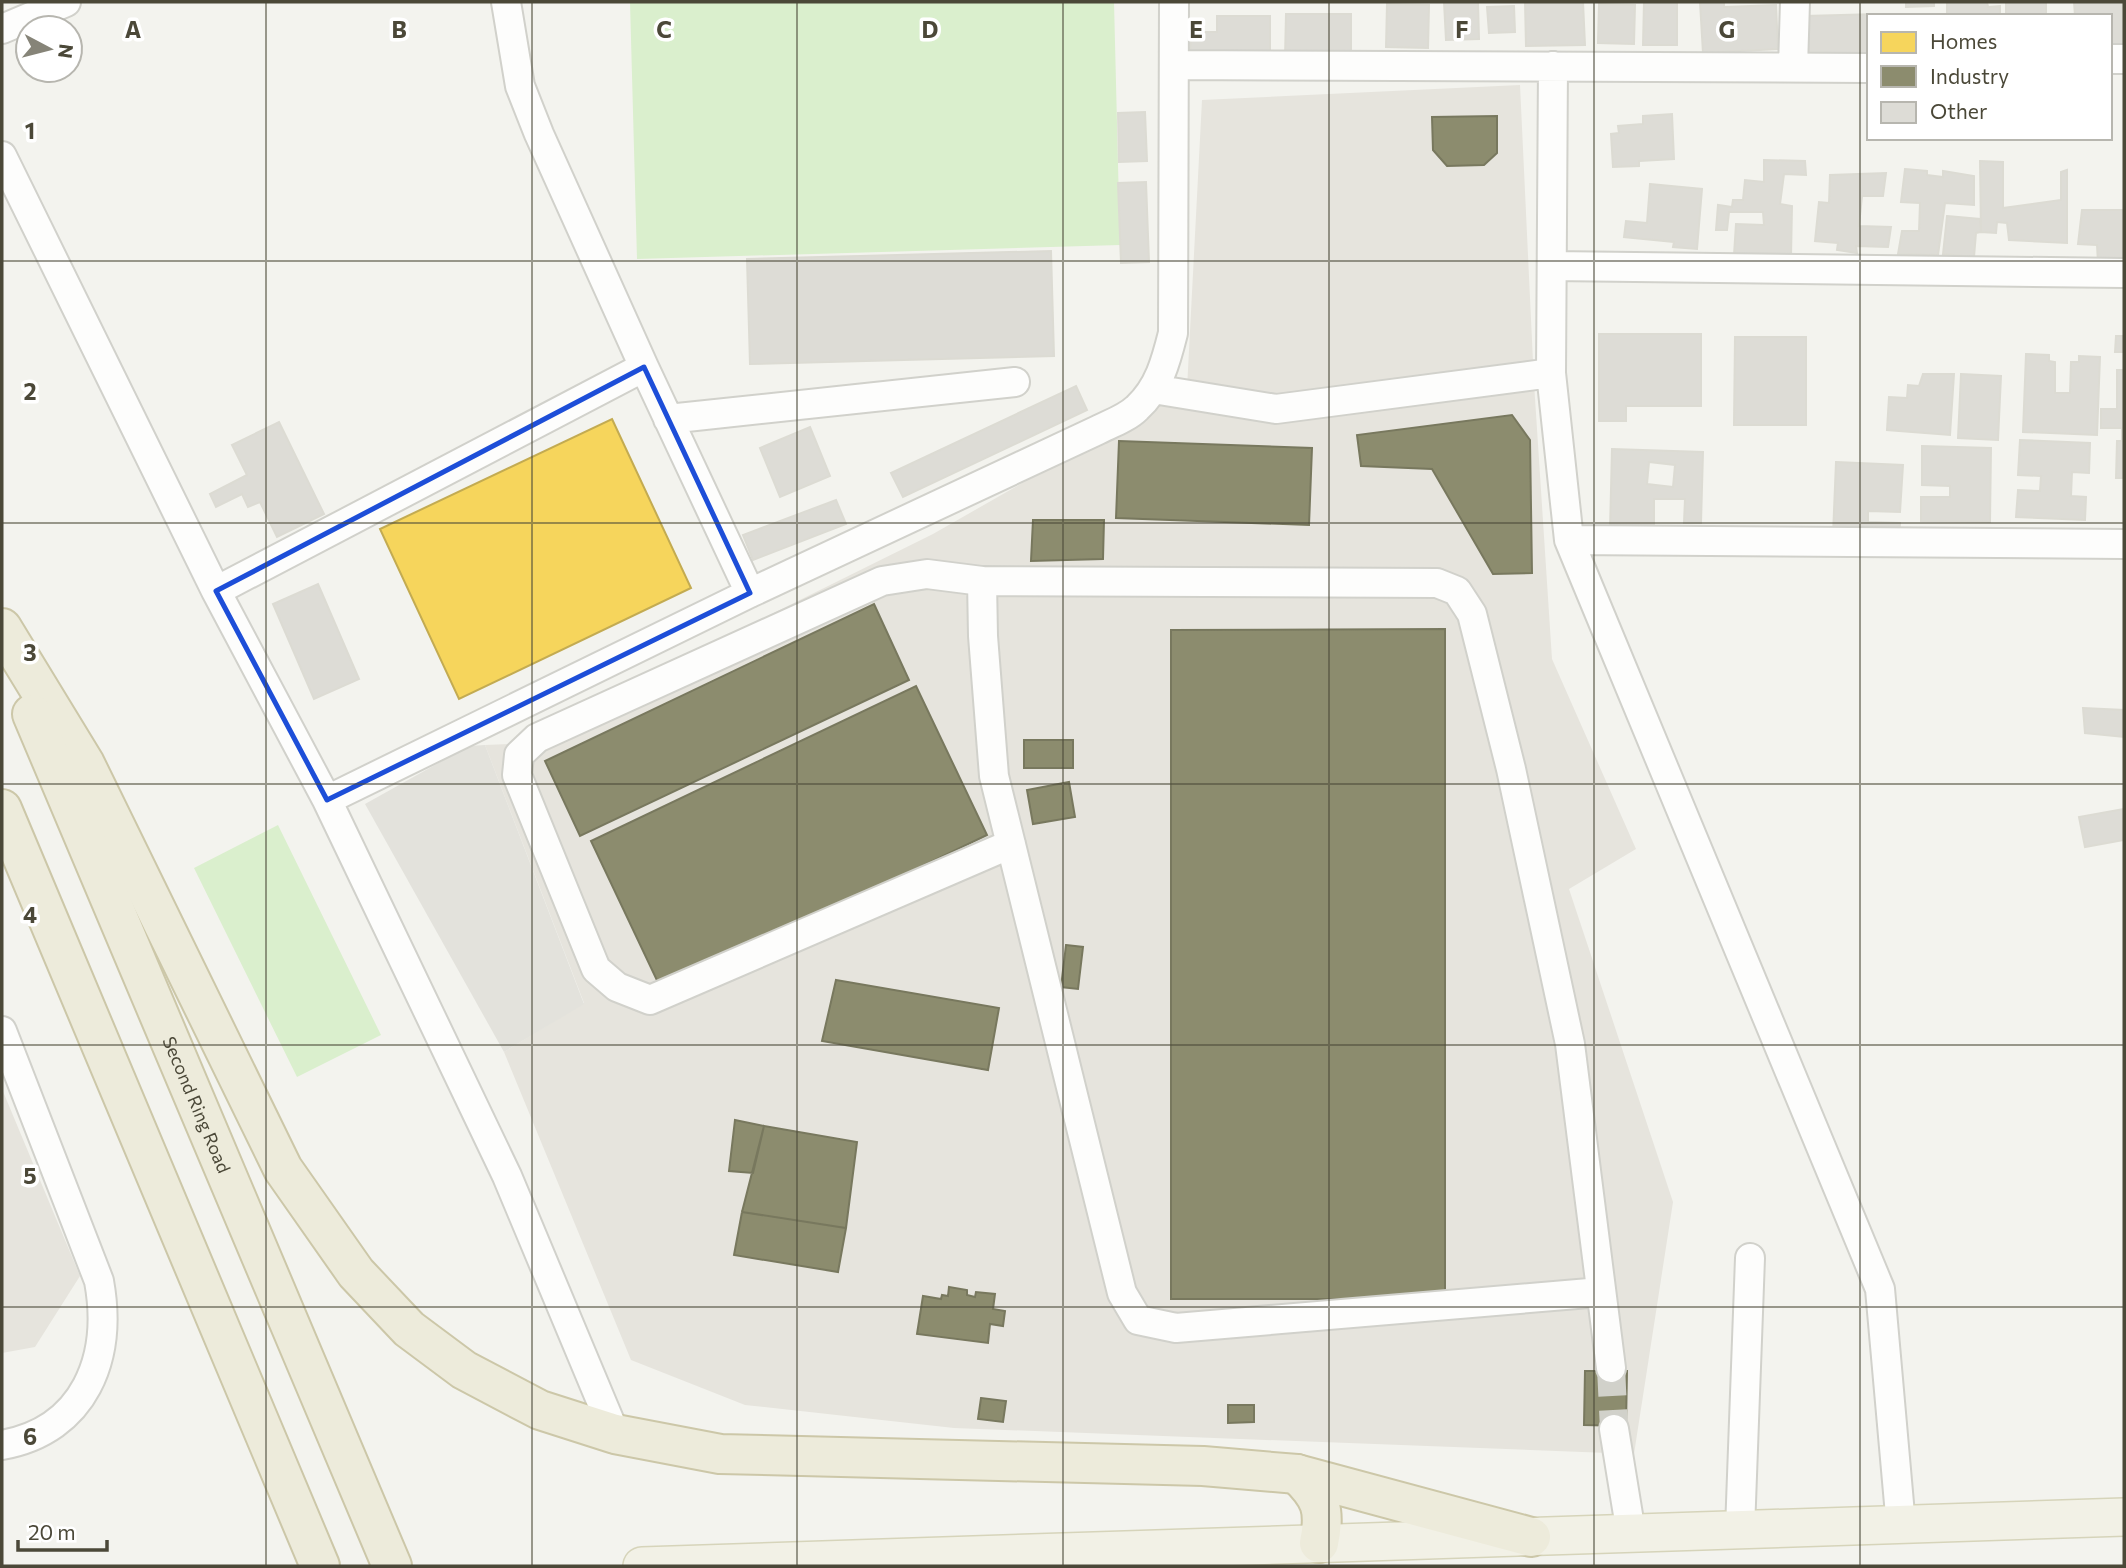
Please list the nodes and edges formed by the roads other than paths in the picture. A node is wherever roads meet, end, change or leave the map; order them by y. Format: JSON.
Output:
{"nodes":[{"id":1,"x":66,"y":2,"type":"edge"},
{"id":2,"x":506,"y":2,"type":"edge"},
{"id":3,"x":1174,"y":2,"type":"edge"},
{"id":4,"x":1795,"y":2,"type":"edge"},
{"id":5,"x":2,"y":29,"type":"edge"},
{"id":6,"x":1174,"y":65,"type":"junction"},
{"id":7,"x":1553,"y":66,"type":"junction"},
{"id":8,"x":1793,"y":67,"type":"junction"},
{"id":9,"x":1867,"y":68,"type":"edge"},
{"id":10,"x":2,"y":156,"type":"edge"},
{"id":11,"x":1552,"y":266,"type":"junction"},
{"id":12,"x":2124,"y":274,"type":"edge"},
{"id":13,"x":644,"y":367,"type":"junction"},
{"id":14,"x":1551,"y":373,"type":"junction"},
{"id":15,"x":1015,"y":382,"type":"dead end"},
{"id":16,"x":1153,"y":389,"type":"junction"},
{"id":17,"x":668,"y":419,"type":"junction"},
{"id":18,"x":1569,"y":540,"type":"junction"},
{"id":19,"x":2124,"y":544,"type":"edge"},
{"id":20,"x":982,"y":581,"type":"junction"},
{"id":21,"x":216,"y":591,"type":"junction"},
{"id":22,"x":750,"y":593,"type":"junction"},
{"id":23,"x":2,"y":628,"type":"edge"},
{"id":24,"x":2,"y":643,"type":"edge"},
{"id":25,"x":327,"y":800,"type":"junction"},
{"id":26,"x":2,"y":809,"type":"edge"},
{"id":27,"x":1011,"y":844,"type":"junction"},
{"id":28,"x":2,"y":1031,"type":"edge"},
{"id":29,"x":1750,"y":1258,"type":"dead end"},
{"id":30,"x":1601,"y":1292,"type":"junction"},
{"id":31,"x":1611,"y":1368,"type":"tunnel mouth"},
{"id":32,"x":1614,"y":1429,"type":"tunnel mouth"},
{"id":33,"x":615,"y":1434,"type":"junction"},
{"id":34,"x":2,"y":1445,"type":"edge"},
{"id":35,"x":1297,"y":1474,"type":"junction"},
{"id":36,"x":2124,"y":1517,"type":"edge"},
{"id":37,"x":1901,"y":1526,"type":"junction"},
{"id":38,"x":1740,"y":1530,"type":"junction"},
{"id":39,"x":1632,"y":1533,"type":"junction"},
{"id":40,"x":1531,"y":1537,"type":"junction"},
{"id":41,"x":1319,"y":1543,"type":"junction"},
{"id":42,"x":320,"y":1566,"type":"edge"},
{"id":43,"x":392,"y":1566,"type":"edge"},
{"id":44,"x":642,"y":1566,"type":"edge"}],
"edges":[{"from":1,"to":5,"type":"street"},
{"from":2,"to":13,"type":"street"},
{"from":3,"to":6,"type":"street"},
{"from":4,"to":8,"type":"street"},
{"from":6,"to":7,"type":"street"},
{"from":6,"to":16,"type":"street"},
{"from":7,"to":8,"type":"street"},
{"from":7,"to":11,"type":"street"},
{"from":8,"to":9,"type":"street"},
{"from":10,"to":21,"type":"street"},
{"from":11,"to":12,"type":"street"},
{"from":11,"to":14,"type":"street"},
{"from":13,"to":17,"type":"street"},
{"from":13,"to":21,"type":"street"},
{"from":14,"to":16,"type":"street"},
{"from":14,"to":18,"type":"street"},
{"from":15,"to":17,"type":"street"},
{"from":16,"to":22,"type":"street"},
{"from":17,"to":22,"type":"street"},
{"from":18,"to":19,"type":"street"},
{"from":18,"to":37,"type":"street"},
{"from":20,"to":27,"type":"street"},
{"from":20,"to":27,"type":"street"},
{"from":20,"to":30,"type":"street"},
{"from":21,"to":25,"type":"street"},
{"from":22,"to":25,"type":"street"},
{"from":23,"to":33,"type":"highway"},
{"from":24,"to":43,"type":"highway","name":"Second Ring Road"},
{"from":25,"to":33,"type":"street"},
{"from":26,"to":42,"type":"highway"},
{"from":27,"to":30,"type":"street"},
{"from":28,"to":34,"type":"street"},
{"from":29,"to":38,"type":"street"},
{"from":30,"to":31,"type":"street"},
{"from":32,"to":39,"type":"street"},
{"from":33,"to":35,"type":"highway"},
{"from":35,"to":40,"type":"highway"},
{"from":35,"to":41,"type":"highway"},
{"from":36,"to":37,"type":"main road"},
{"from":37,"to":38,"type":"main road"},
{"from":38,"to":39,"type":"main road"},
{"from":39,"to":40,"type":"main road"},
{"from":40,"to":41,"type":"main road"},
{"from":41,"to":44,"type":"main road"}]}
